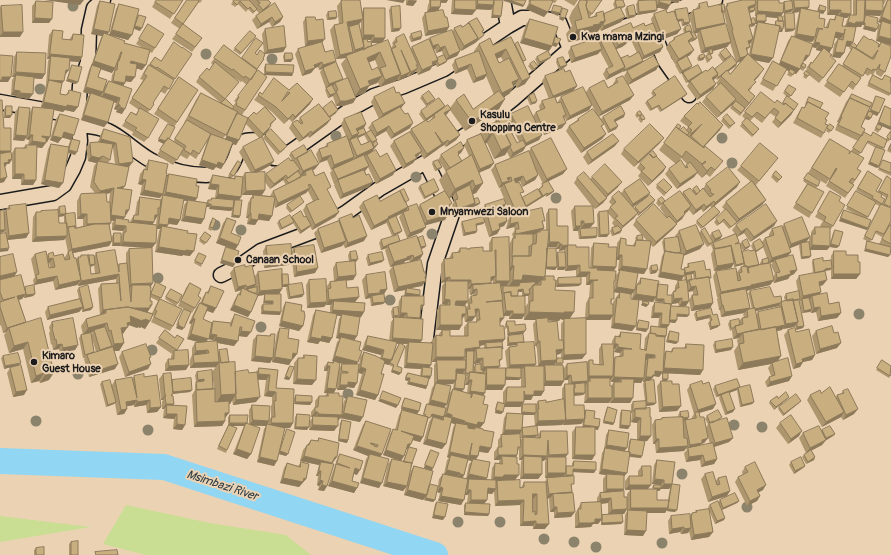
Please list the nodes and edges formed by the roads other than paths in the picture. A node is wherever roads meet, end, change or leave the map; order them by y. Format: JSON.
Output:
{"nodes":[{"id":1,"x":103,"y":0,"type":"edge"},
{"id":2,"x":503,"y":0,"type":"edge"},
{"id":3,"x":715,"y":0,"type":"edge"},
{"id":4,"x":648,"y":18,"type":"junction"},
{"id":5,"x":508,"y":26,"type":"junction"},
{"id":6,"x":570,"y":49,"type":"junction"},
{"id":7,"x":689,"y":95,"type":"dead end"},
{"id":8,"x":0,"y":102,"type":"edge"},
{"id":9,"x":78,"y":121,"type":"junction"},
{"id":10,"x":426,"y":162,"type":"junction"},
{"id":11,"x":0,"y":202,"type":"edge"},
{"id":12,"x":221,"y":275,"type":"dead end"},
{"id":13,"x":426,"y":338,"type":"dead end"}],
"edges":[{"from":1,"to":9,"type":"street"},
{"from":2,"to":5,"type":"street"},
{"from":3,"to":4,"type":"street"},
{"from":4,"to":6,"type":"street"},
{"from":4,"to":7,"type":"street"},
{"from":5,"to":6,"type":"street"},
{"from":5,"to":9,"type":"street"},
{"from":6,"to":10,"type":"street"},
{"from":8,"to":9,"type":"street"},
{"from":9,"to":11,"type":"street"},
{"from":10,"to":12,"type":"street"},
{"from":10,"to":13,"type":"street"}]}
